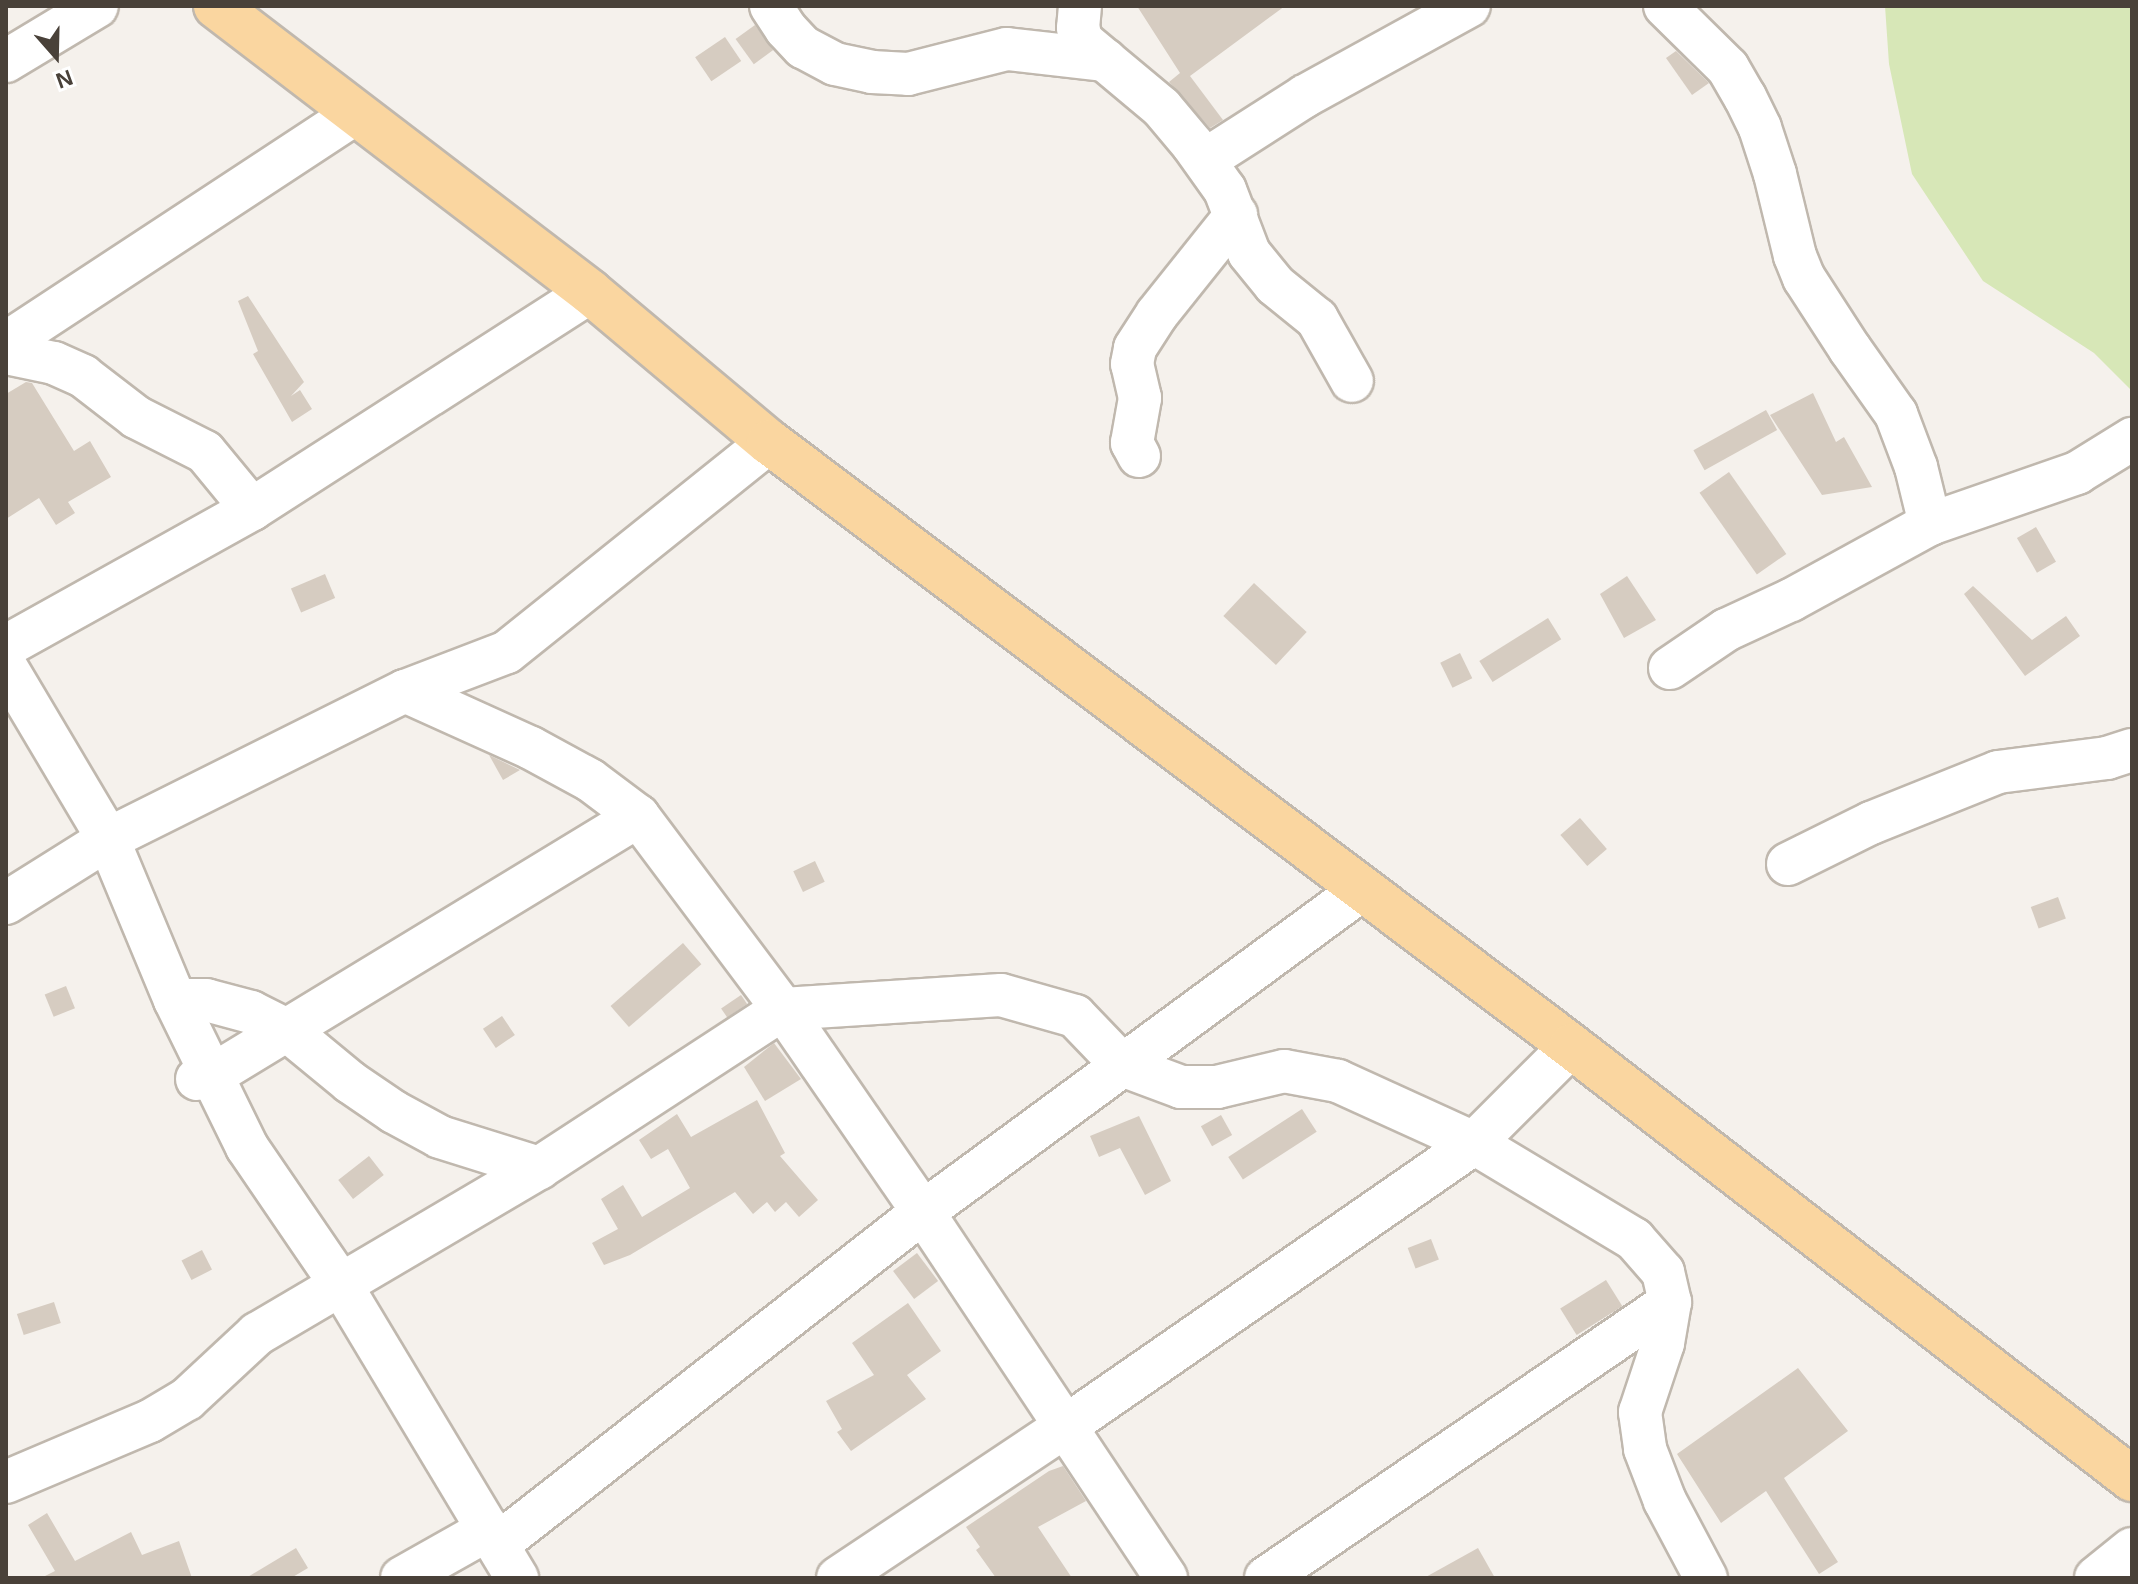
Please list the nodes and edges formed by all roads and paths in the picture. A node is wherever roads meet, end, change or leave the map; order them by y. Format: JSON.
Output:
{"nodes":[{"id":1,"x":97,"y":6,"type":"edge"},
{"id":2,"x":216,"y":6,"type":"edge"},
{"id":3,"x":771,"y":6,"type":"edge"},
{"id":4,"x":1077,"y":6,"type":"edge"},
{"id":5,"x":1469,"y":6,"type":"edge"},
{"id":6,"x":1665,"y":6,"type":"edge"},
{"id":7,"x":1007,"y":49,"type":"junction"},
{"id":8,"x":1105,"y":60,"type":"junction"},
{"id":9,"x":6,"y":61,"type":"edge"},
{"id":10,"x":354,"y":114,"type":"junction"},
{"id":11,"x":1205,"y":160,"type":"junction"},
{"id":12,"x":1236,"y":215,"type":"junction"},
{"id":13,"x":590,"y":292,"type":"junction"},
{"id":14,"x":6,"y":343,"type":"edge"},
{"id":15,"x":6,"y":353,"type":"edge"},
{"id":16,"x":1352,"y":381,"type":"dead end"},
{"id":17,"x":2132,"y":439,"type":"edge"},
{"id":18,"x":769,"y":442,"type":"junction"},
{"id":19,"x":1139,"y":456,"type":"dead end"},
{"id":20,"x":252,"y":509,"type":"junction"},
{"id":21,"x":1930,"y":524,"type":"junction"},
{"id":22,"x":6,"y":646,"type":"edge"},
{"id":23,"x":6,"y":667,"type":"edge"},
{"id":24,"x":1670,"y":668,"type":"dead end"},
{"id":25,"x":405,"y":691,"type":"junction"},
{"id":26,"x":2132,"y":750,"type":"edge"},
{"id":27,"x":638,"y":816,"type":"junction"},
{"id":28,"x":108,"y":839,"type":"junction"},
{"id":29,"x":1788,"y":864,"type":"dead end"},
{"id":30,"x":1360,"y":891,"type":"junction"},
{"id":31,"x":6,"y":903,"type":"edge"},
{"id":32,"x":175,"y":1000,"type":"junction"},
{"id":33,"x":783,"y":1009,"type":"junction"},
{"id":34,"x":287,"y":1030,"type":"junction"},
{"id":35,"x":1571,"y":1046,"type":"junction"},
{"id":36,"x":1122,"y":1065,"type":"junction"},
{"id":37,"x":204,"y":1078,"type":"junction"},
{"id":38,"x":1474,"y":1143,"type":"junction"},
{"id":39,"x":539,"y":1168,"type":"junction"},
{"id":40,"x":923,"y":1212,"type":"junction"},
{"id":41,"x":341,"y":1285,"type":"junction"},
{"id":42,"x":1670,"y":1302,"type":"junction"},
{"id":43,"x":1066,"y":1426,"type":"junction"},
{"id":44,"x":8,"y":1479,"type":"edge"},
{"id":45,"x":2132,"y":1479,"type":"edge"},
{"id":46,"x":2132,"y":1549,"type":"edge"},
{"id":47,"x":501,"y":1550,"type":"edge"},
{"id":48,"x":1694,"y":1573,"type":"edge"},
{"id":49,"x":402,"y":1578,"type":"edge"},
{"id":50,"x":838,"y":1578,"type":"edge"},
{"id":51,"x":1166,"y":1578,"type":"edge"},
{"id":52,"x":1266,"y":1578,"type":"edge"},
{"id":53,"x":2096,"y":1578,"type":"edge"}],
"edges":[{"from":1,"to":9,"type":"street"},
{"from":2,"to":10,"type":"main road"},
{"from":3,"to":7,"type":"street"},
{"from":4,"to":7,"type":"street"},
{"from":4,"to":8,"type":"street"},
{"from":5,"to":11,"type":"street"},
{"from":6,"to":21,"type":"street"},
{"from":7,"to":8,"type":"street"},
{"from":8,"to":11,"type":"street"},
{"from":10,"to":13,"type":"main road"},
{"from":10,"to":14,"type":"street"},
{"from":11,"to":12,"type":"street"},
{"from":12,"to":16,"type":"street"},
{"from":12,"to":19,"type":"street"},
{"from":13,"to":18,"type":"main road"},
{"from":13,"to":20,"type":"street"},
{"from":15,"to":20,"type":"street"},
{"from":17,"to":21,"type":"street"},
{"from":18,"to":25,"type":"street"},
{"from":18,"to":30,"type":"main road"},
{"from":20,"to":22,"type":"street"},
{"from":21,"to":24,"type":"street"},
{"from":23,"to":28,"type":"street"},
{"from":25,"to":27,"type":"street"},
{"from":25,"to":28,"type":"street"},
{"from":26,"to":29,"type":"street"},
{"from":27,"to":33,"type":"street"},
{"from":27,"to":34,"type":"street"},
{"from":28,"to":31,"type":"street"},
{"from":28,"to":32,"type":"street"},
{"from":30,"to":35,"type":"main road"},
{"from":30,"to":36,"type":"street"},
{"from":32,"to":34,"type":"street"},
{"from":32,"to":37,"type":"street"},
{"from":33,"to":36,"type":"street"},
{"from":33,"to":39,"type":"street"},
{"from":33,"to":40,"type":"street"},
{"from":34,"to":37,"type":"street"},
{"from":34,"to":39,"type":"street"},
{"from":35,"to":38,"type":"street"},
{"from":35,"to":45,"type":"main road"},
{"from":36,"to":38,"type":"street"},
{"from":36,"to":40,"type":"street"},
{"from":37,"to":41,"type":"street"},
{"from":38,"to":42,"type":"street"},
{"from":38,"to":43,"type":"street"},
{"from":39,"to":41,"type":"street"},
{"from":40,"to":43,"type":"street"},
{"from":40,"to":47,"type":"street"},
{"from":41,"to":44,"type":"street"},
{"from":41,"to":47,"type":"street"},
{"from":42,"to":48,"type":"street"},
{"from":42,"to":52,"type":"street"},
{"from":43,"to":50,"type":"street"},
{"from":43,"to":51,"type":"street"},
{"from":46,"to":53,"type":"street"},
{"from":47,"to":49,"type":"street"}]}
